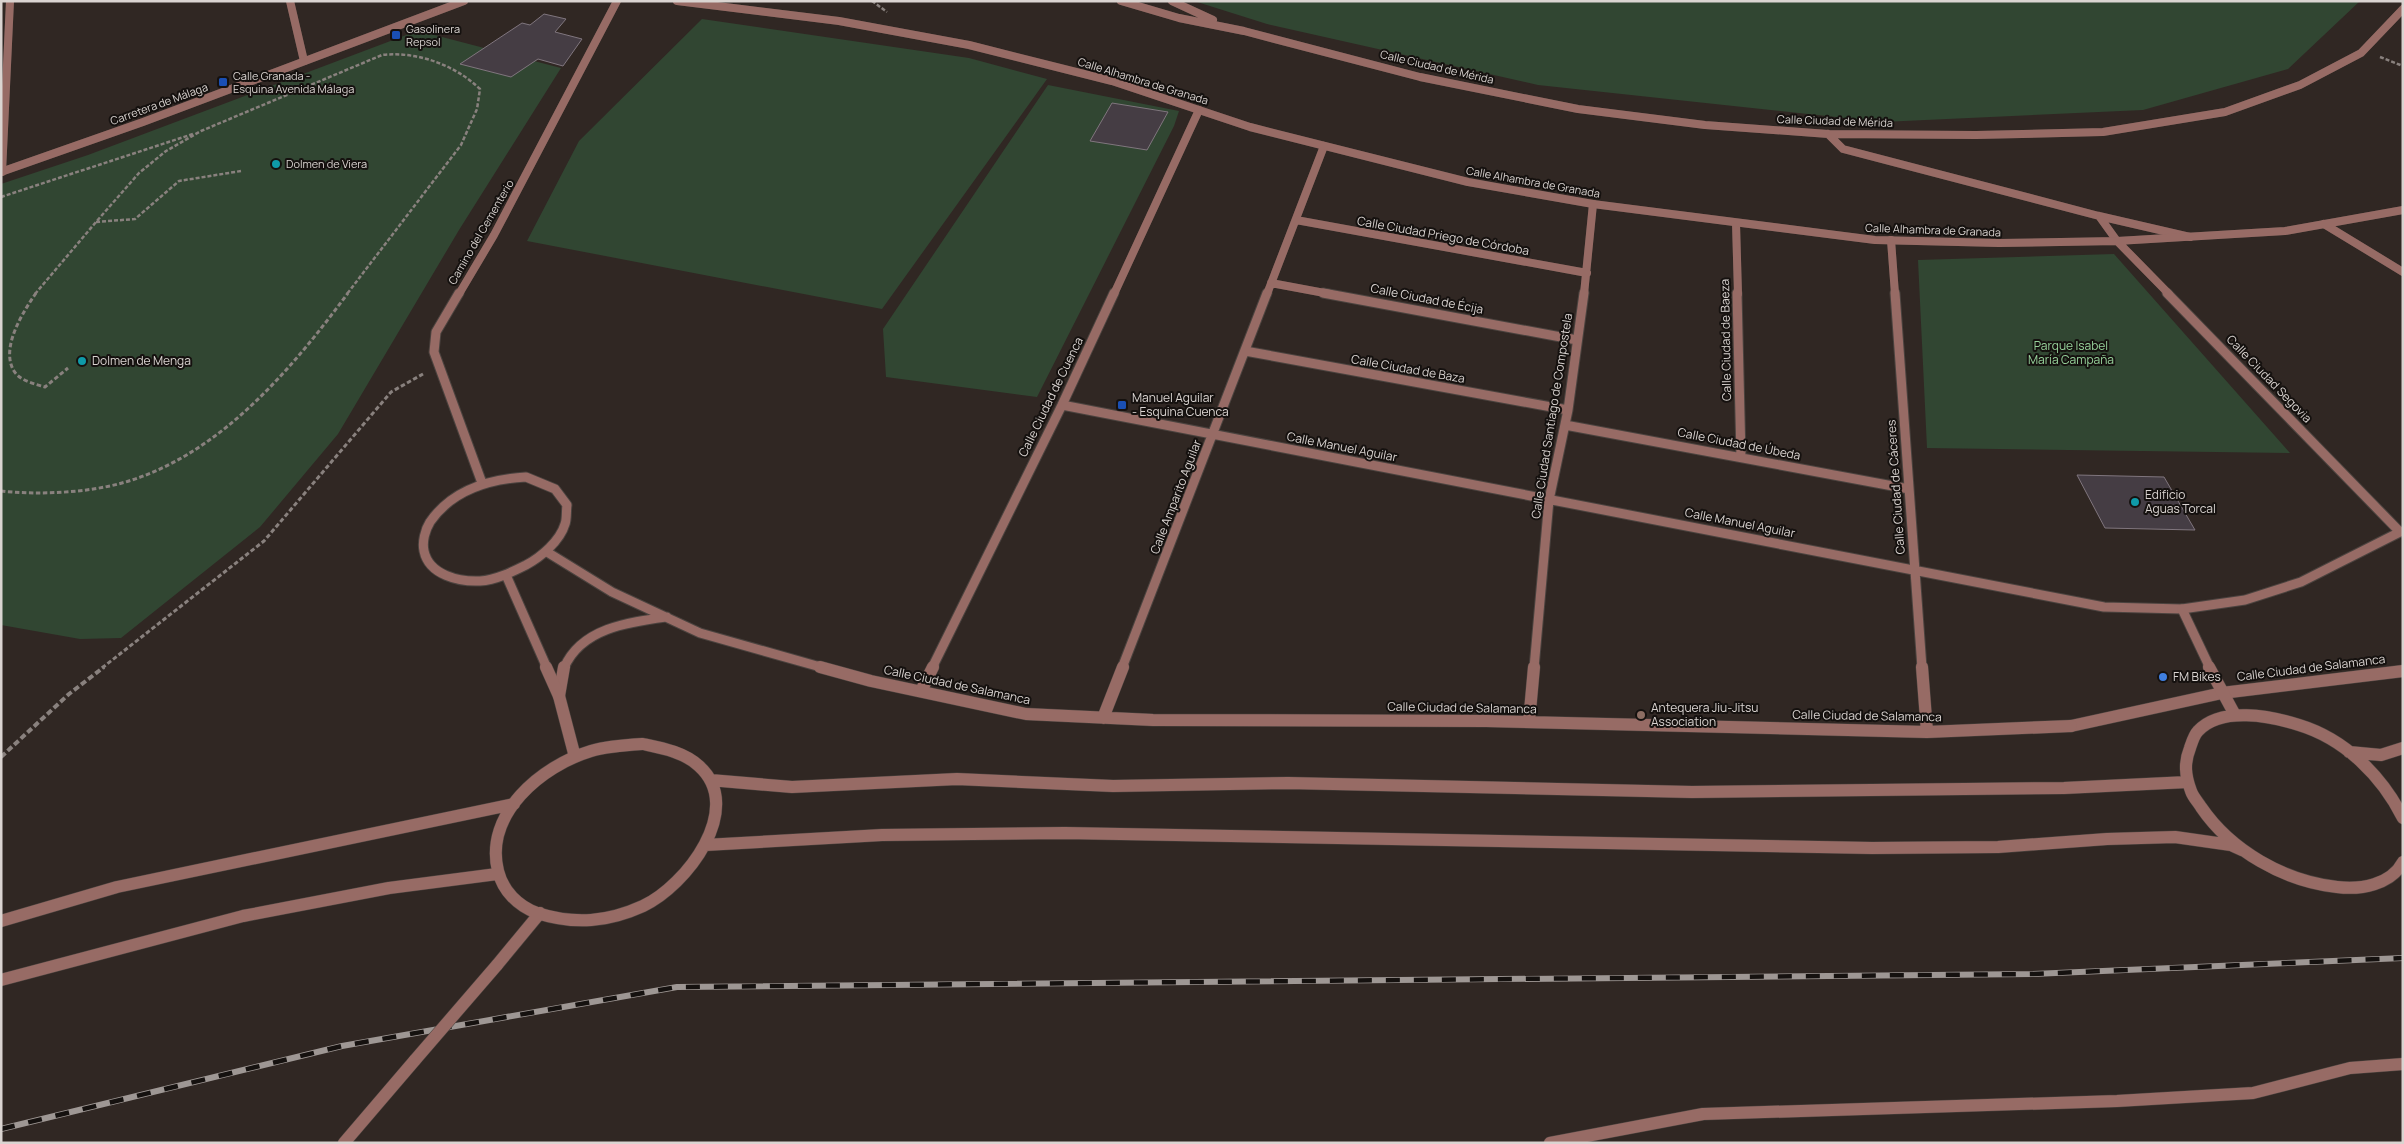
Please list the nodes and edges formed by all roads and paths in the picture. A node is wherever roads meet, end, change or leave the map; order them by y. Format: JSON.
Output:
{"nodes":[{"id":1,"x":10,"y":1,"type":"edge"},
{"id":2,"x":290,"y":1,"type":"edge"},
{"id":3,"x":464,"y":1,"type":"edge"},
{"id":4,"x":617,"y":1,"type":"edge"},
{"id":5,"x":677,"y":1,"type":"edge"},
{"id":6,"x":1121,"y":1,"type":"edge"},
{"id":7,"x":1172,"y":1,"type":"edge"},
{"id":8,"x":2403,"y":9,"type":"edge"},
{"id":9,"x":1244,"y":31,"type":"junction"},
{"id":10,"x":304,"y":61,"type":"junction"},
{"id":11,"x":1199,"y":110,"type":"junction"},
{"id":12,"x":201,"y":131,"type":"junction"},
{"id":13,"x":1828,"y":134,"type":"junction"},
{"id":14,"x":1324,"y":146,"type":"junction"},
{"id":15,"x":241,"y":171,"type":"dead end"},
{"id":16,"x":2,"y":172,"type":"edge"},
{"id":17,"x":1,"y":197,"type":"edge"},
{"id":18,"x":1593,"y":204,"type":"junction"},
{"id":19,"x":2403,"y":210,"type":"edge"},
{"id":20,"x":2099,"y":216,"type":"junction"},
{"id":21,"x":1296,"y":220,"type":"junction"},
{"id":22,"x":96,"y":222,"type":"junction"},
{"id":23,"x":1736,"y":223,"type":"junction"},
{"id":24,"x":2324,"y":224,"type":"junction"},
{"id":25,"x":2190,"y":237,"type":"junction"},
{"id":26,"x":1891,"y":240,"type":"junction"},
{"id":27,"x":2116,"y":241,"type":"junction"},
{"id":28,"x":2403,"y":272,"type":"edge"},
{"id":29,"x":1587,"y":273,"type":"junction"},
{"id":30,"x":1271,"y":283,"type":"junction"},
{"id":31,"x":1577,"y":340,"type":"junction"},
{"id":32,"x":1245,"y":352,"type":"junction"},
{"id":33,"x":439,"y":366,"type":"junction"},
{"id":34,"x":68,"y":368,"type":"dead end"},
{"id":35,"x":1062,"y":406,"type":"junction"},
{"id":36,"x":1568,"y":410,"type":"junction"},
{"id":37,"x":1565,"y":424,"type":"junction"},
{"id":38,"x":1214,"y":434,"type":"junction"},
{"id":39,"x":1741,"y":457,"type":"junction"},
{"id":40,"x":482,"y":483,"type":"junction"},
{"id":41,"x":1909,"y":489,"type":"junction"},
{"id":42,"x":1,"y":491,"type":"edge"},
{"id":43,"x":1548,"y":500,"type":"junction"},
{"id":44,"x":2402,"y":533,"type":"edge"},
{"id":45,"x":547,"y":552,"type":"junction"},
{"id":46,"x":1915,"y":569,"type":"junction"},
{"id":47,"x":506,"y":576,"type":"junction"},
{"id":48,"x":2182,"y":609,"type":"junction"},
{"id":49,"x":667,"y":617,"type":"junction"},
{"id":50,"x":2403,"y":671,"type":"edge"},
{"id":51,"x":921,"y":692,"type":"junction"},
{"id":52,"x":2222,"y":693,"type":"junction"},
{"id":53,"x":559,"y":696,"type":"junction"},
{"id":54,"x":2235,"y":715,"type":"junction"},
{"id":55,"x":1104,"y":718,"type":"junction"},
{"id":56,"x":1528,"y":722,"type":"junction"},
{"id":57,"x":1926,"y":732,"type":"junction"},
{"id":58,"x":2403,"y":748,"type":"edge"},
{"id":59,"x":2349,"y":752,"type":"junction"},
{"id":60,"x":1,"y":757,"type":"edge"},
{"id":61,"x":575,"y":757,"type":"junction"},
{"id":62,"x":710,"y":780,"type":"junction"},
{"id":63,"x":2188,"y":782,"type":"junction"},
{"id":64,"x":514,"y":804,"type":"junction"},
{"id":65,"x":2403,"y":818,"type":"edge"},
{"id":66,"x":705,"y":845,"type":"junction"},
{"id":67,"x":2242,"y":850,"type":"junction"},
{"id":68,"x":2403,"y":862,"type":"edge"},
{"id":69,"x":497,"y":874,"type":"junction"},
{"id":70,"x":540,"y":913,"type":"junction"},
{"id":71,"x":1,"y":921,"type":"edge"},
{"id":72,"x":1,"y":980,"type":"edge"},
{"id":73,"x":2403,"y":1064,"type":"edge"},
{"id":74,"x":344,"y":1143,"type":"edge"},
{"id":75,"x":1550,"y":1143,"type":"edge"}],
"edges":[{"from":1,"to":16,"type":"street"},
{"from":2,"to":10,"type":"street"},
{"from":3,"to":10,"type":"street","name":"Carretera de Málaga"},
{"from":4,"to":33,"type":"street","name":"Camino del Cementerio"},
{"from":5,"to":11,"type":"street","name":"Calle Alhambra de Granada"},
{"from":6,"to":9,"type":"street"},
{"from":7,"to":9,"type":"street"},
{"from":8,"to":13,"type":"street","name":"Calle Ciudad de Mérida"},
{"from":9,"to":13,"type":"street","name":"Calle Ciudad de Mérida"},
{"from":10,"to":16,"type":"street","name":"Carretera de Málaga"},
{"from":11,"to":14,"type":"street","name":"Calle Alhambra de Granada"},
{"from":11,"to":35,"type":"street","name":"Calle Ciudad de Cuenca"},
{"from":12,"to":17,"type":"path"},
{"from":12,"to":22,"type":"path"},
{"from":12,"to":42,"type":"path"},
{"from":13,"to":20,"type":"street"},
{"from":14,"to":18,"type":"street","name":"Calle Alhambra de Granada"},
{"from":14,"to":21,"type":"street","name":"Calle Amparito Aguilar"},
{"from":15,"to":22,"type":"path"},
{"from":18,"to":23,"type":"street","name":"Calle Alhambra de Granada"},
{"from":18,"to":29,"type":"street","name":"Calle Ciudad Santiago de Compostela"},
{"from":19,"to":24,"type":"street","name":"Calle Alhambra de Granada"},
{"from":20,"to":25,"type":"street"},
{"from":20,"to":27,"type":"street","name":"Calle Ciudad Segovia"},
{"from":21,"to":29,"type":"street","name":"Calle Ciudad Priego de Córdoba"},
{"from":21,"to":30,"type":"street","name":"Calle Amparito Aguilar"},
{"from":22,"to":34,"type":"path"},
{"from":23,"to":26,"type":"street","name":"Calle Alhambra de Granada"},
{"from":23,"to":39,"type":"street","name":"Calle Ciudad de Baeza"},
{"from":24,"to":25,"type":"street","name":"Calle Alhambra de Granada"},
{"from":24,"to":28,"type":"street"},
{"from":25,"to":27,"type":"street","name":"Calle Alhambra de Granada"},
{"from":26,"to":27,"type":"street","name":"Calle Alhambra de Granada"},
{"from":26,"to":41,"type":"street","name":"Calle Ciudad de Cáceres"},
{"from":27,"to":44,"type":"street","name":"Calle Ciudad Segovia"},
{"from":29,"to":31,"type":"street","name":"Calle Ciudad Santiago de Compostela"},
{"from":30,"to":31,"type":"street","name":"Calle Ciudad de Écija"},
{"from":30,"to":32,"type":"street","name":"Calle Amparito Aguilar"},
{"from":31,"to":36,"type":"street","name":"Calle Ciudad Santiago de Compostela"},
{"from":32,"to":36,"type":"street","name":"Calle Ciudad de Baza"},
{"from":32,"to":38,"type":"street","name":"Calle Amparito Aguilar"},
{"from":33,"to":40,"type":"street","name":"Camino del Cementerio"},
{"from":33,"to":60,"type":"path"},
{"from":35,"to":38,"type":"street","name":"Calle Manuel Aguilar"},
{"from":35,"to":51,"type":"street","name":"Calle Ciudad de Cuenca"},
{"from":36,"to":37,"type":"street","name":"Calle Ciudad Santiago de Compostela"},
{"from":37,"to":39,"type":"street","name":"Calle Ciudad de Úbeda"},
{"from":37,"to":43,"type":"street","name":"Calle Ciudad Santiago de Compostela"},
{"from":38,"to":43,"type":"street","name":"Calle Manuel Aguilar"},
{"from":38,"to":55,"type":"street","name":"Calle Amparito Aguilar"},
{"from":39,"to":41,"type":"street","name":"Calle Ciudad de Úbeda"},
{"from":40,"to":45,"type":"street"},
{"from":40,"to":47,"type":"street"},
{"from":41,"to":46,"type":"street","name":"Calle Ciudad de Cáceres"},
{"from":43,"to":46,"type":"street","name":"Calle Manuel Aguilar"},
{"from":43,"to":56,"type":"street","name":"Calle Ciudad Santiago de Compostela"},
{"from":44,"to":48,"type":"street","name":"Calle Manuel Aguilar"},
{"from":45,"to":47,"type":"street"},
{"from":45,"to":49,"type":"street","name":"Calle Ciudad de Salamanca"},
{"from":46,"to":48,"type":"street","name":"Calle Manuel Aguilar"},
{"from":46,"to":57,"type":"street","name":"Calle Ciudad de Cáceres"},
{"from":47,"to":53,"type":"street"},
{"from":48,"to":52,"type":"street"},
{"from":49,"to":51,"type":"street","name":"Calle Ciudad de Salamanca"},
{"from":49,"to":53,"type":"street"},
{"from":50,"to":52,"type":"street","name":"Calle Ciudad de Salamanca"},
{"from":51,"to":55,"type":"street","name":"Calle Ciudad de Salamanca"},
{"from":52,"to":54,"type":"street"},
{"from":52,"to":57,"type":"street","name":"Calle Ciudad de Salamanca"},
{"from":53,"to":61,"type":"street"},
{"from":54,"to":59,"type":"street"},
{"from":54,"to":63,"type":"street"},
{"from":55,"to":56,"type":"street","name":"Calle Ciudad de Salamanca"},
{"from":56,"to":57,"type":"street","name":"Calle Ciudad de Salamanca"},
{"from":58,"to":59,"type":"street"},
{"from":59,"to":65,"type":"street"},
{"from":61,"to":62,"type":"street"},
{"from":61,"to":64,"type":"street"},
{"from":62,"to":63,"type":"street"},
{"from":62,"to":66,"type":"street"},
{"from":63,"to":67,"type":"street"},
{"from":64,"to":69,"type":"street"},
{"from":64,"to":71,"type":"street"},
{"from":66,"to":67,"type":"street"},
{"from":66,"to":70,"type":"street"},
{"from":67,"to":68,"type":"street"},
{"from":69,"to":70,"type":"street"},
{"from":69,"to":72,"type":"street"},
{"from":70,"to":74,"type":"street","bridge":true},
{"from":73,"to":75,"type":"street"}]}
